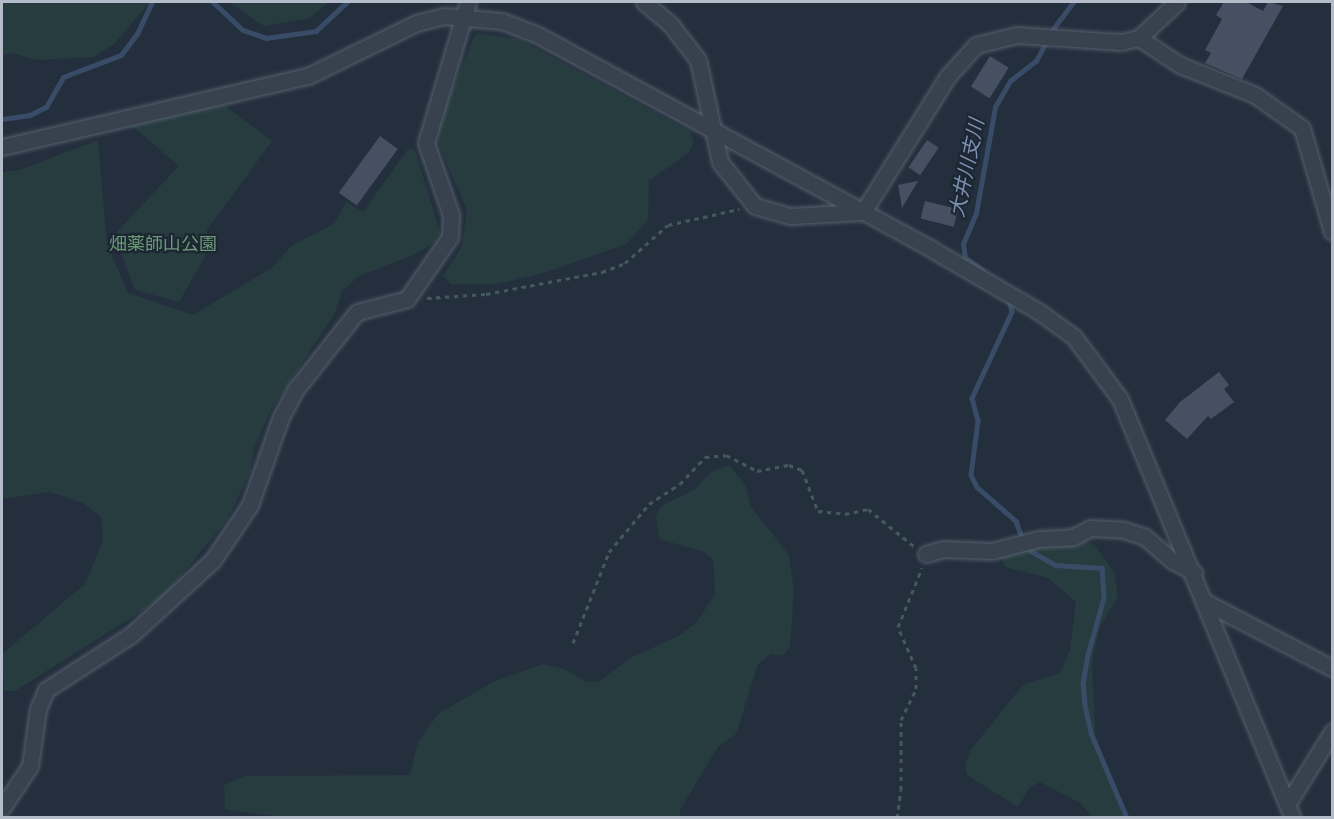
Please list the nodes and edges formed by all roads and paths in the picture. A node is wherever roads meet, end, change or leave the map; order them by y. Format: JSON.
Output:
{"nodes":[{"id":1,"x":644,"y":2,"type":"edge"},
{"id":2,"x":1177,"y":2,"type":"edge"},
{"id":3,"x":466,"y":9,"type":"edge"},
{"id":4,"x":1139,"y":38,"type":"junction"},
{"id":5,"x":717,"y":134,"type":"junction"},
{"id":6,"x":2,"y":147,"type":"edge"},
{"id":7,"x":755,"y":206,"type":"junction"},
{"id":8,"x":863,"y":212,"type":"junction"},
{"id":9,"x":1332,"y":232,"type":"edge"},
{"id":10,"x":407,"y":299,"type":"junction"},
{"id":11,"x":926,"y":554,"type":"junction"},
{"id":12,"x":1194,"y":572,"type":"junction"},
{"id":13,"x":1207,"y":603,"type":"junction"},
{"id":14,"x":573,"y":643,"type":"dead end"},
{"id":15,"x":1330,"y":662,"type":"edge"},
{"id":16,"x":1332,"y":732,"type":"edge"},
{"id":17,"x":2,"y":808,"type":"edge"},
{"id":18,"x":1291,"y":810,"type":"edge"},
{"id":19,"x":897,"y":818,"type":"edge"}],
"edges":[{"from":1,"to":5,"type":"street"},
{"from":2,"to":4,"type":"street"},
{"from":3,"to":5,"type":"street"},
{"from":3,"to":6,"type":"street"},
{"from":3,"to":10,"type":"street"},
{"from":4,"to":8,"type":"street"},
{"from":4,"to":9,"type":"street"},
{"from":5,"to":7,"type":"street"},
{"from":5,"to":8,"type":"street"},
{"from":7,"to":8,"type":"street"},
{"from":7,"to":10,"type":"path"},
{"from":8,"to":12,"type":"street"},
{"from":10,"to":17,"type":"street"},
{"from":11,"to":12,"type":"street"},
{"from":11,"to":14,"type":"path"},
{"from":11,"to":19,"type":"path"},
{"from":12,"to":13,"type":"street"},
{"from":13,"to":15,"type":"street"},
{"from":13,"to":18,"type":"street"},
{"from":16,"to":18,"type":"street"}]}
